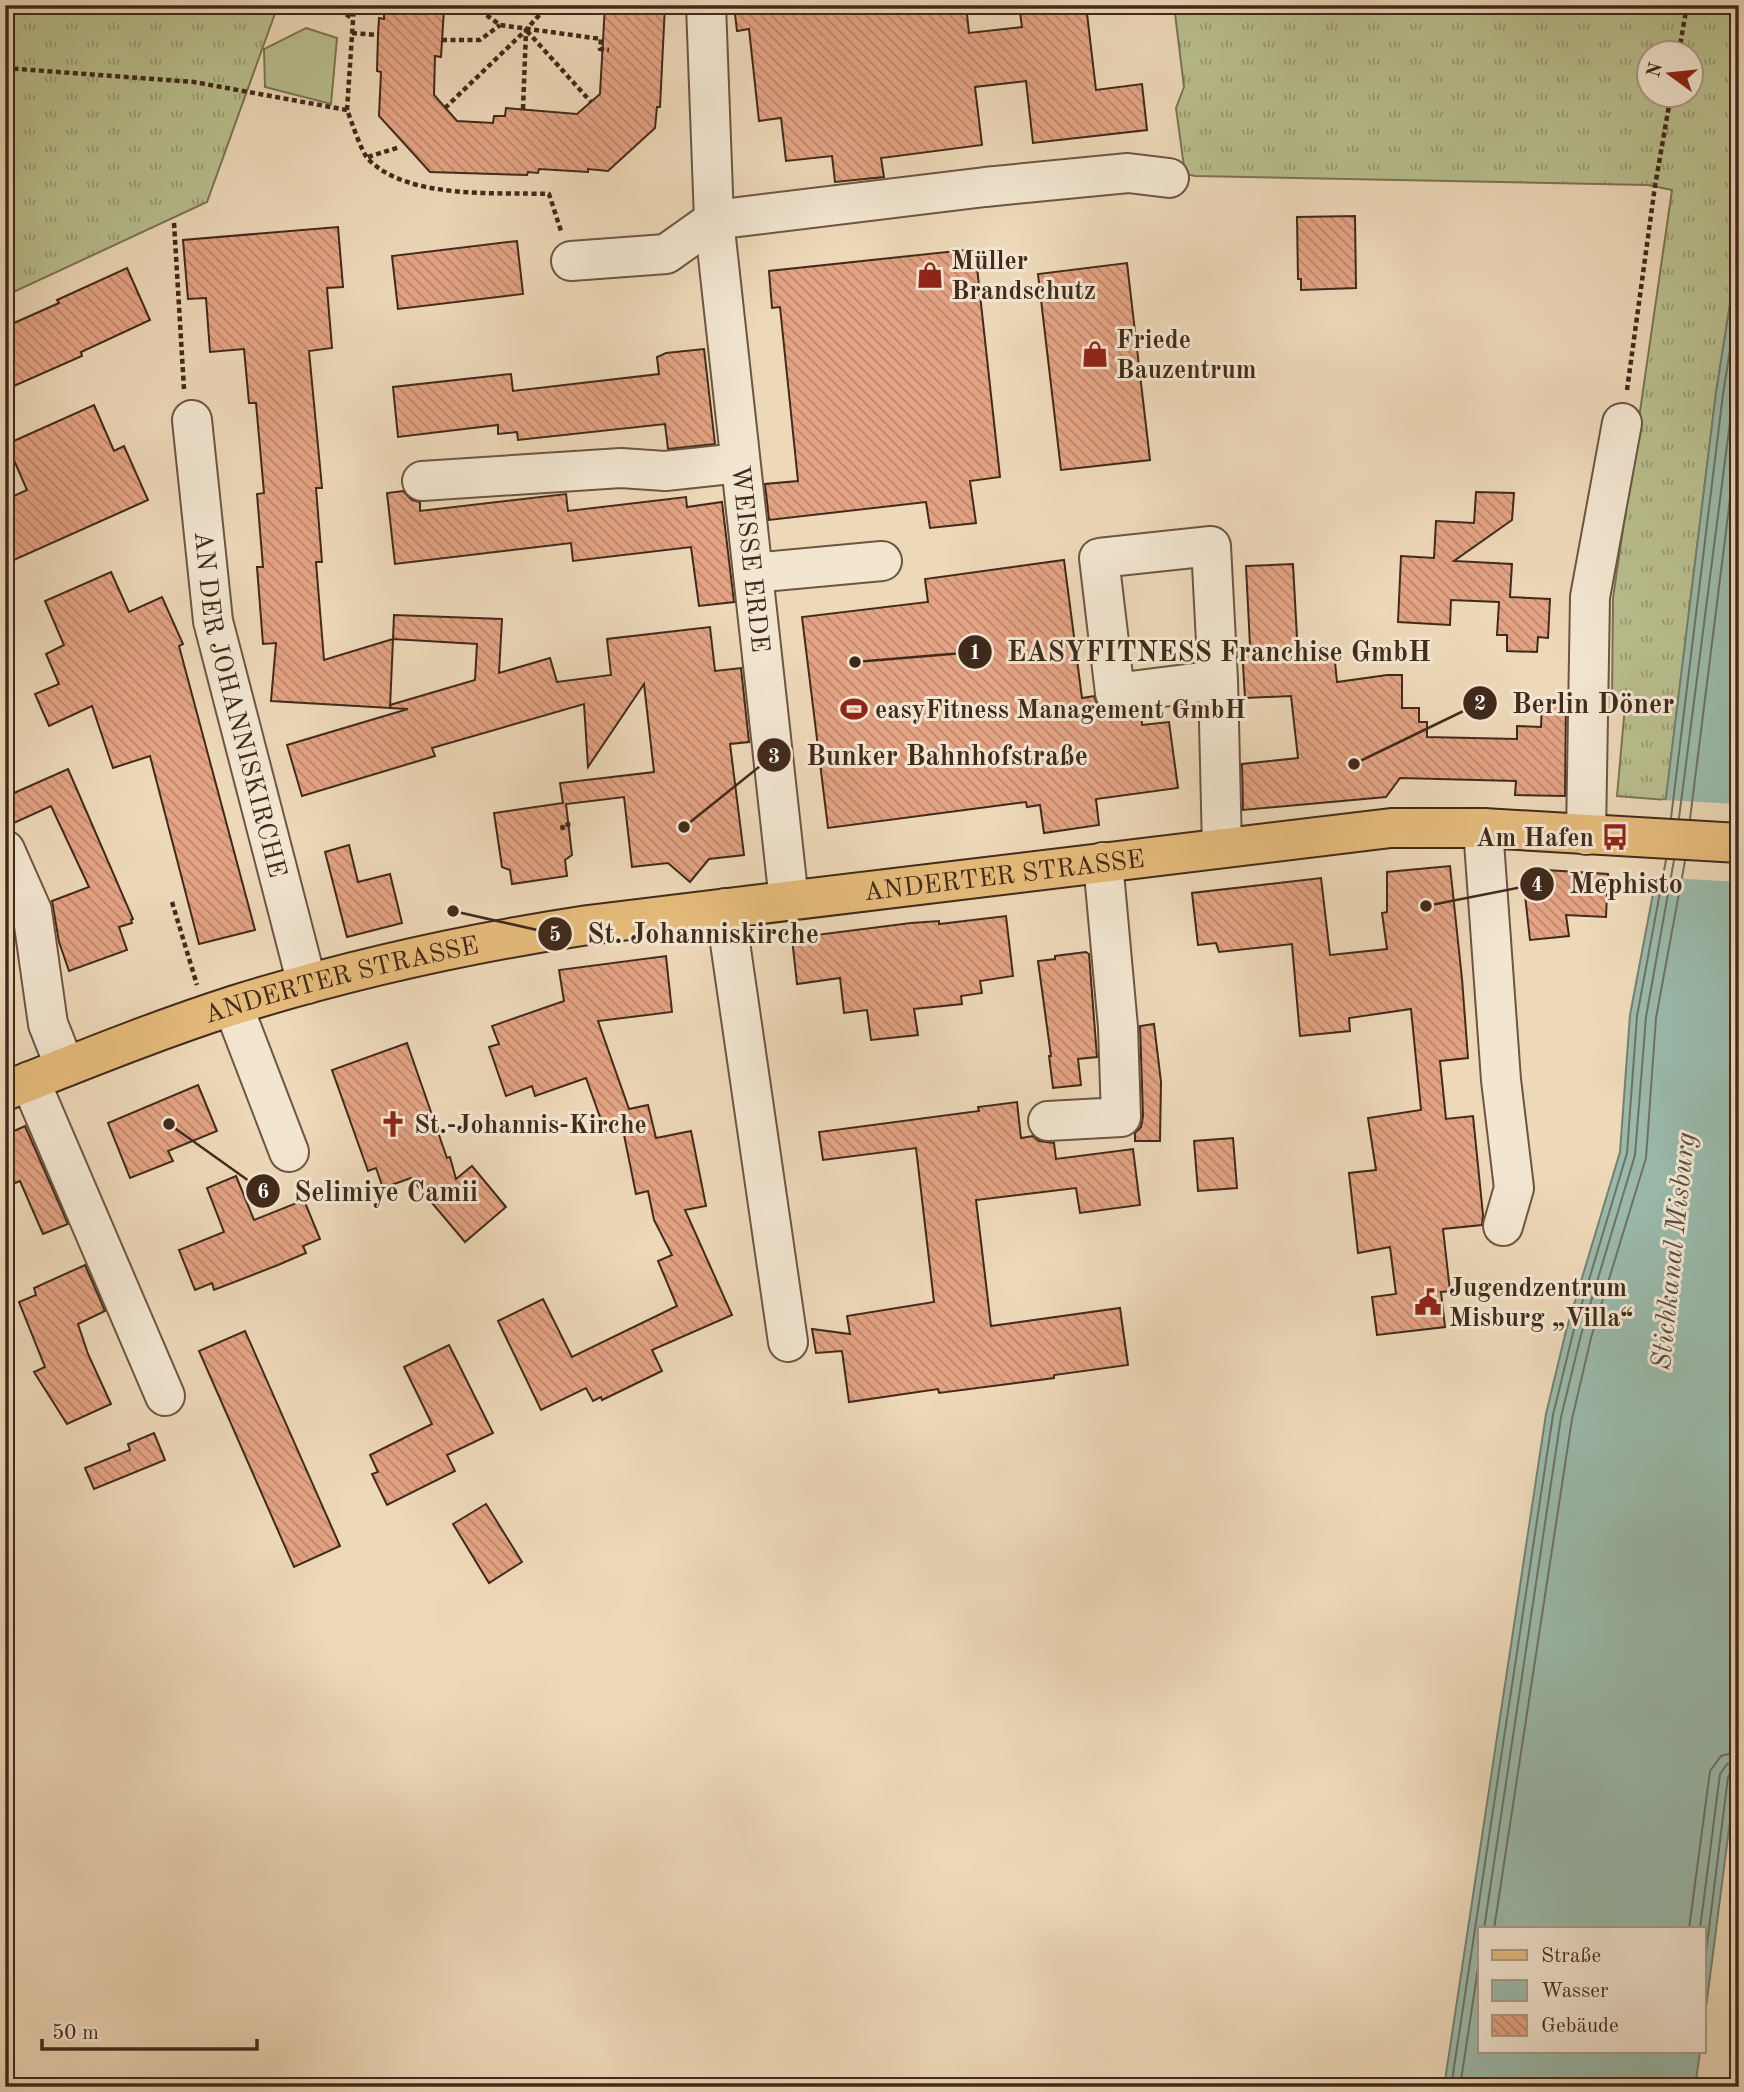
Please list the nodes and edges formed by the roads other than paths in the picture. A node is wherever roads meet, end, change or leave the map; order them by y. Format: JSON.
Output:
{"nodes":[{"id":1,"x":706,"y":5,"type":"edge"},
{"id":2,"x":1168,"y":178,"type":"dead end"},
{"id":3,"x":714,"y":220,"type":"junction"},
{"id":4,"x":571,"y":261,"type":"road end"},
{"id":5,"x":188,"y":405,"type":"road end"},
{"id":6,"x":1622,"y":422,"type":"road end"},
{"id":7,"x":740,"y":463,"type":"junction"},
{"id":8,"x":422,"y":481,"type":"dead end"},
{"id":9,"x":882,"y":561,"type":"dead end"},
{"id":10,"x":752,"y":573,"type":"junction"},
{"id":11,"x":1218,"y":680,"type":"junction"},
{"id":12,"x":1483,"y":828,"type":"junction"},
{"id":13,"x":1586,"y":835,"type":"junction"},
{"id":14,"x":1739,"y":843,"type":"edge"},
{"id":15,"x":1222,"y":848,"type":"junction"},
{"id":16,"x":5,"y":850,"type":"edge"},
{"id":17,"x":1103,"y":862,"type":"junction"},
{"id":18,"x":789,"y":901,"type":"junction"},
{"id":19,"x":725,"y":908,"type":"junction"},
{"id":20,"x":307,"y":984,"type":"junction"},
{"id":21,"x":233,"y":1006,"type":"junction"},
{"id":22,"x":65,"y":1067,"type":"junction"},
{"id":23,"x":18,"y":1086,"type":"edge"},
{"id":24,"x":1048,"y":1121,"type":"dead end"},
{"id":25,"x":289,"y":1152,"type":"dead end"},
{"id":26,"x":1503,"y":1226,"type":"dead end"},
{"id":27,"x":788,"y":1342,"type":"dead end"},
{"id":28,"x":165,"y":1396,"type":"dead end"}],
"edges":[{"from":1,"to":3,"type":"street","name":"WEISSE ERDE"},
{"from":2,"to":3,"type":"street"},
{"from":3,"to":4,"type":"street"},
{"from":3,"to":7,"type":"street","name":"WEISSE ERDE"},
{"from":5,"to":20,"type":"street","name":"AN DER JOHANNISKIRCHE"},
{"from":6,"to":13,"type":"street"},
{"from":7,"to":8,"type":"street"},
{"from":7,"to":10,"type":"street","name":"WEISSE ERDE"},
{"from":9,"to":10,"type":"street"},
{"from":10,"to":18,"type":"street","name":"WEISSE ERDE"},
{"from":11,"to":11,"type":"street"},
{"from":11,"to":15,"type":"street"},
{"from":12,"to":13,"type":"main road","name":"ANDERTER STRASSE"},
{"from":12,"to":15,"type":"main road","name":"ANDERTER STRASSE"},
{"from":12,"to":26,"type":"street"},
{"from":13,"to":14,"type":"main road","name":"ANDERTER STRASSE"},
{"from":15,"to":17,"type":"main road","name":"ANDERTER STRASSE"},
{"from":16,"to":22,"type":"street"},
{"from":17,"to":18,"type":"main road","name":"ANDERTER STRASSE"},
{"from":17,"to":24,"type":"street"},
{"from":18,"to":19,"type":"main road","name":"ANDERTER STRASSE"},
{"from":19,"to":20,"type":"main road","name":"ANDERTER STRASSE"},
{"from":19,"to":27,"type":"street"},
{"from":20,"to":21,"type":"main road","name":"ANDERTER STRASSE"},
{"from":21,"to":22,"type":"main road","name":"ANDERTER STRASSE"},
{"from":21,"to":25,"type":"street"},
{"from":22,"to":23,"type":"main road","name":"ANDERTER STRASSE"},
{"from":23,"to":28,"type":"street"}]}
